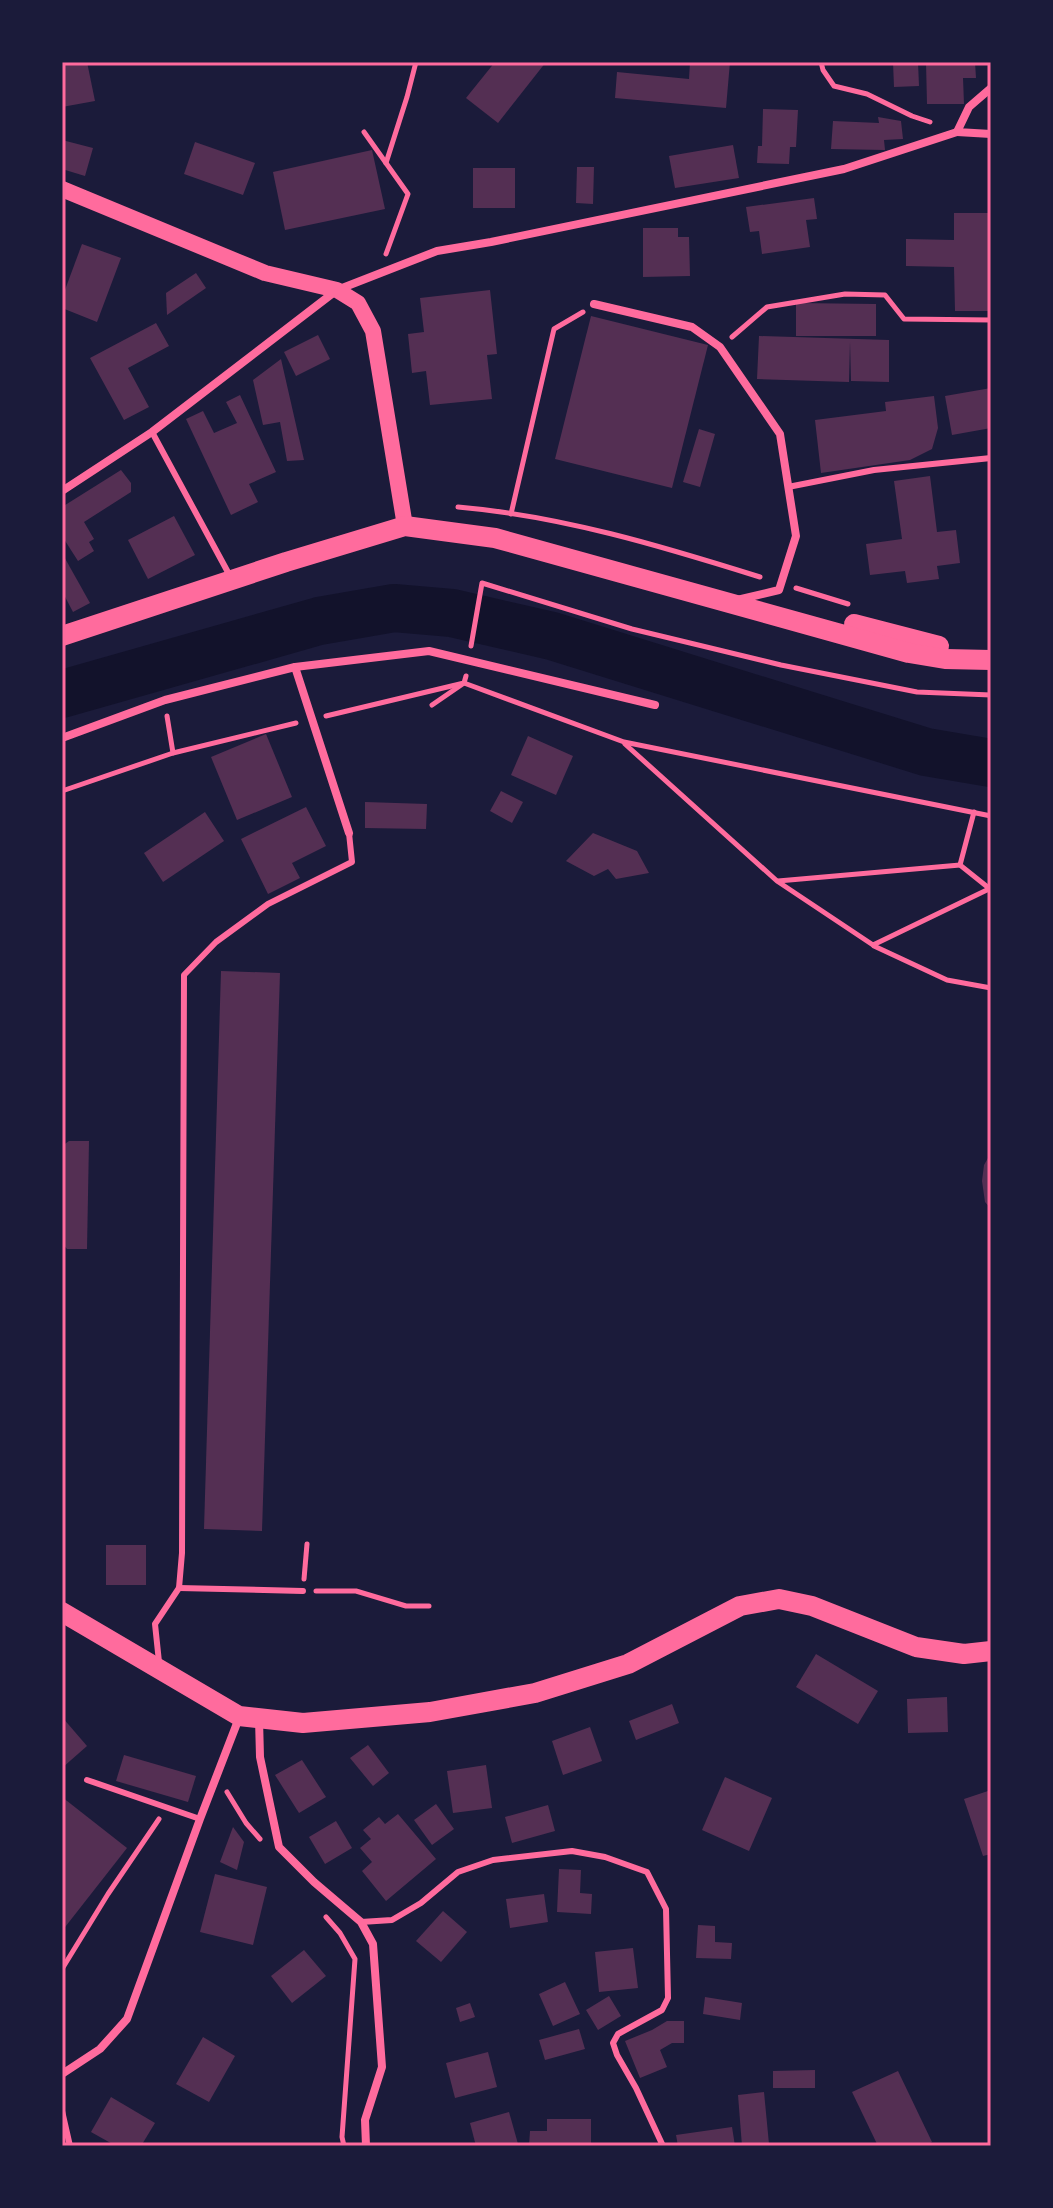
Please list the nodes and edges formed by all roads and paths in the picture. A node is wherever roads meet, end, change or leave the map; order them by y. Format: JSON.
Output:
{"nodes":[{"id":1,"x":416,"y":62,"type":"edge"},
{"id":2,"x":821,"y":62,"type":"edge"},
{"id":3,"x":991,"y":88,"type":"edge"},
{"id":4,"x":364,"y":132,"type":"dead end"},
{"id":5,"x":957,"y":132,"type":"junction"},
{"id":6,"x":991,"y":134,"type":"edge"},
{"id":7,"x":386,"y":163,"type":"junction"},
{"id":8,"x":62,"y":189,"type":"edge"},
{"id":9,"x":379,"y":274,"type":"junction"},
{"id":10,"x":337,"y":290,"type":"junction"},
{"id":11,"x":594,"y":304,"type":"joint"},
{"id":12,"x":991,"y":320,"type":"edge"},
{"id":13,"x":720,"y":347,"type":"junction"},
{"id":14,"x":152,"y":432,"type":"junction"},
{"id":15,"x":991,"y":458,"type":"edge"},
{"id":16,"x":788,"y":487,"type":"junction"},
{"id":17,"x":62,"y":491,"type":"edge"},
{"id":18,"x":444,"y":506,"type":"dead end"},
{"id":19,"x":511,"y":514,"type":"junction"},
{"id":20,"x":405,"y":526,"type":"junction"},
{"id":21,"x":762,"y":577,"type":"dead end"},
{"id":22,"x":232,"y":581,"type":"junction"},
{"id":23,"x":790,"y":586,"type":"dead end"},
{"id":24,"x":832,"y":599,"type":"dead end"},
{"id":25,"x":724,"y":603,"type":"junction"},
{"id":26,"x":62,"y":636,"type":"edge"},
{"id":27,"x":991,"y":648,"type":"edge"},
{"id":28,"x":469,"y":654,"type":"dead end"},
{"id":29,"x":991,"y":660,"type":"edge"},
{"id":30,"x":295,"y":667,"type":"junction"},
{"id":31,"x":467,"y":669,"type":"dead end"},
{"id":32,"x":464,"y":683,"type":"junction"},
{"id":33,"x":991,"y":695,"type":"edge"},
{"id":34,"x":165,"y":700,"type":"junction"},
{"id":35,"x":432,"y":705,"type":"dead end"},
{"id":36,"x":655,"y":705,"type":"dead end"},
{"id":37,"x":62,"y":738,"type":"edge"},
{"id":38,"x":624,"y":742,"type":"junction"},
{"id":39,"x":62,"y":791,"type":"edge"},
{"id":40,"x":974,"y":812,"type":"junction"},
{"id":41,"x":991,"y":816,"type":"edge"},
{"id":42,"x":349,"y":833,"type":"joint"},
{"id":43,"x":960,"y":865,"type":"junction"},
{"id":44,"x":777,"y":881,"type":"junction"},
{"id":45,"x":990,"y":889,"type":"edge"},
{"id":46,"x":873,"y":945,"type":"junction"},
{"id":47,"x":991,"y":988,"type":"edge"},
{"id":48,"x":307,"y":1544,"type":"dead end"},
{"id":49,"x":179,"y":1588,"type":"junction"},
{"id":50,"x":303,"y":1591,"type":"junction"},
{"id":51,"x":429,"y":1606,"type":"dead end"},
{"id":52,"x":62,"y":1612,"type":"edge"},
{"id":53,"x":991,"y":1651,"type":"edge"},
{"id":54,"x":160,"y":1670,"type":"junction"},
{"id":55,"x":249,"y":1717,"type":"junction"},
{"id":56,"x":87,"y":1780,"type":"dead end"},
{"id":57,"x":225,"y":1790,"type":"dead end"},
{"id":58,"x":168,"y":1807,"type":"junction"},
{"id":59,"x":200,"y":1819,"type":"junction"},
{"id":60,"x":264,"y":1845,"type":"dead end"},
{"id":61,"x":321,"y":1911,"type":"dead end"},
{"id":62,"x":361,"y":1922,"type":"junction"},
{"id":63,"x":62,"y":1969,"type":"edge"},
{"id":64,"x":62,"y":2074,"type":"edge"},
{"id":65,"x":62,"y":2111,"type":"edge"},
{"id":66,"x":70,"y":2146,"type":"edge"},
{"id":67,"x":344,"y":2146,"type":"edge"},
{"id":68,"x":366,"y":2146,"type":"edge"},
{"id":69,"x":663,"y":2146,"type":"edge"}],
"edges":[{"from":1,"to":7,"type":"path"},
{"from":2,"to":5,"type":"path"},
{"from":3,"to":5,"type":"street"},
{"from":4,"to":7,"type":"path"},
{"from":5,"to":6,"type":"street"},
{"from":5,"to":9,"type":"street"},
{"from":7,"to":9,"type":"path"},
{"from":8,"to":10,"type":"main road"},
{"from":9,"to":10,"type":"street"},
{"from":10,"to":14,"type":"street"},
{"from":10,"to":20,"type":"main road"},
{"from":11,"to":13,"type":"street"},
{"from":11,"to":19,"type":"path"},
{"from":12,"to":13,"type":"path"},
{"from":13,"to":16,"type":"street"},
{"from":14,"to":17,"type":"street"},
{"from":14,"to":22,"type":"lane"},
{"from":15,"to":16,"type":"lane"},
{"from":16,"to":25,"type":"street"},
{"from":18,"to":19,"type":"path"},
{"from":19,"to":21,"type":"path"},
{"from":20,"to":22,"type":"main road"},
{"from":20,"to":25,"type":"main road"},
{"from":22,"to":26,"type":"main road"},
{"from":23,"to":24,"type":"path"},
{"from":25,"to":27,"type":"main road"},
{"from":25,"to":29,"type":"main road"},
{"from":28,"to":33,"type":"path"},
{"from":30,"to":34,"type":"street"},
{"from":30,"to":36,"type":"street"},
{"from":30,"to":42,"type":"street"},
{"from":31,"to":32,"type":"path"},
{"from":32,"to":35,"type":"path"},
{"from":32,"to":38,"type":"path"},
{"from":34,"to":37,"type":"street"},
{"from":34,"to":39,"type":"path"},
{"from":38,"to":40,"type":"path"},
{"from":38,"to":44,"type":"path"},
{"from":40,"to":41,"type":"path"},
{"from":40,"to":43,"type":"path"},
{"from":42,"to":49,"type":"lane"},
{"from":43,"to":44,"type":"path"},
{"from":43,"to":45,"type":"path"},
{"from":44,"to":46,"type":"path"},
{"from":45,"to":46,"type":"path"},
{"from":46,"to":47,"type":"path"},
{"from":48,"to":50,"type":"path"},
{"from":49,"to":50,"type":"lane"},
{"from":49,"to":54,"type":"lane"},
{"from":50,"to":51,"type":"path"},
{"from":52,"to":54,"type":"main road"},
{"from":53,"to":55,"type":"main road"},
{"from":54,"to":55,"type":"main road"},
{"from":55,"to":59,"type":"street"},
{"from":55,"to":62,"type":"street"},
{"from":56,"to":58,"type":"lane"},
{"from":57,"to":60,"type":"path"},
{"from":58,"to":59,"type":"lane"},
{"from":58,"to":63,"type":"path"},
{"from":59,"to":64,"type":"street"},
{"from":61,"to":67,"type":"path"},
{"from":62,"to":68,"type":"street"},
{"from":62,"to":69,"type":"lane"},
{"from":65,"to":66,"type":"lane"}]}
